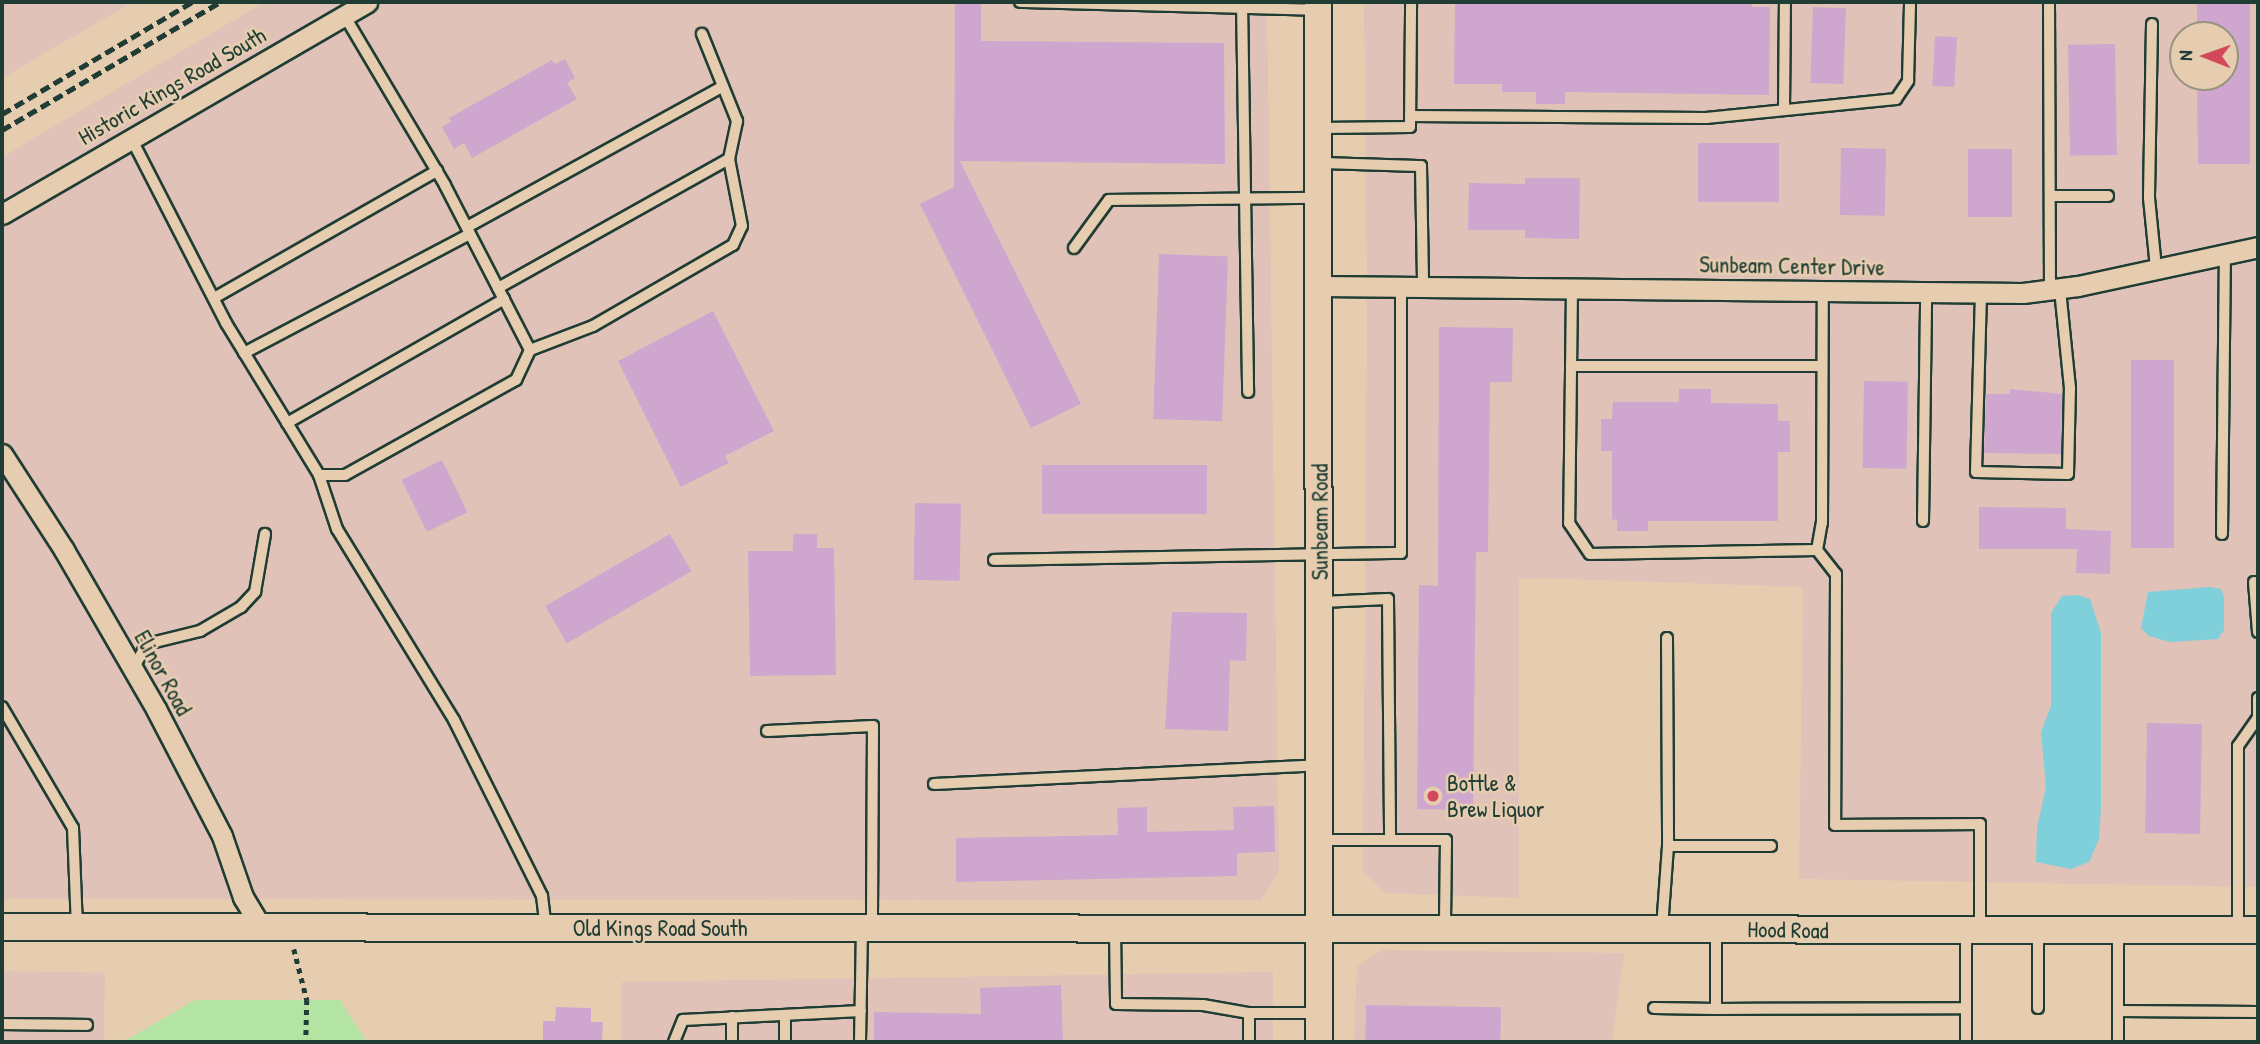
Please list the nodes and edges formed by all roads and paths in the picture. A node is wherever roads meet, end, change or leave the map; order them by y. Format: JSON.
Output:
{"nodes":[{"id":1,"x":367,"y":2,"type":"edge"},
{"id":2,"x":1020,"y":2,"type":"edge"},
{"id":3,"x":1411,"y":2,"type":"edge"},
{"id":4,"x":1785,"y":2,"type":"edge"},
{"id":5,"x":1910,"y":2,"type":"edge"},
{"id":6,"x":2049,"y":2,"type":"edge"},
{"id":7,"x":1242,"y":5,"type":"edge"},
{"id":8,"x":1318,"y":6,"type":"edge"},
{"id":9,"x":344,"y":15,"type":"junction"},
{"id":10,"x":2152,"y":24,"type":"dead end"},
{"id":11,"x":702,"y":34,"type":"dead end"},
{"id":12,"x":723,"y":86,"type":"junction"},
{"id":13,"x":1784,"y":110,"type":"junction"},
{"id":14,"x":1410,"y":116,"type":"junction"},
{"id":15,"x":1319,"y":128,"type":"junction"},
{"id":16,"x":131,"y":138,"type":"junction"},
{"id":17,"x":729,"y":159,"type":"junction"},
{"id":18,"x":1320,"y":163,"type":"junction"},
{"id":19,"x":437,"y":171,"type":"junction"},
{"id":20,"x":2050,"y":196,"type":"junction"},
{"id":21,"x":2108,"y":196,"type":"dead end"},
{"id":22,"x":1320,"y":198,"type":"junction"},
{"id":23,"x":1246,"y":201,"type":"junction"},
{"id":24,"x":2,"y":214,"type":"edge"},
{"id":25,"x":468,"y":230,"type":"junction"},
{"id":26,"x":2258,"y":247,"type":"edge"},
{"id":27,"x":1074,"y":248,"type":"dead end"},
{"id":28,"x":2225,"y":251,"type":"junction"},
{"id":29,"x":2156,"y":268,"type":"junction"},
{"id":30,"x":1321,"y":286,"type":"junction"},
{"id":31,"x":1401,"y":286,"type":"junction"},
{"id":32,"x":1423,"y":286,"type":"junction"},
{"id":33,"x":498,"y":288,"type":"junction"},
{"id":34,"x":1572,"y":289,"type":"junction"},
{"id":35,"x":2055,"y":289,"type":"junction"},
{"id":36,"x":1823,"y":291,"type":"junction"},
{"id":37,"x":1926,"y":292,"type":"junction"},
{"id":38,"x":1981,"y":293,"type":"junction"},
{"id":39,"x":214,"y":298,"type":"junction"},
{"id":40,"x":504,"y":299,"type":"junction"},
{"id":41,"x":530,"y":350,"type":"junction"},
{"id":42,"x":244,"y":353,"type":"junction"},
{"id":43,"x":1572,"y":366,"type":"junction"},
{"id":44,"x":1822,"y":366,"type":"junction"},
{"id":45,"x":1248,"y":392,"type":"dead end"},
{"id":46,"x":287,"y":424,"type":"junction"},
{"id":47,"x":2,"y":454,"type":"edge"},
{"id":48,"x":319,"y":475,"type":"junction"},
{"id":49,"x":1923,"y":521,"type":"dead end"},
{"id":50,"x":265,"y":534,"type":"dead end"},
{"id":51,"x":2222,"y":534,"type":"dead end"},
{"id":52,"x":1817,"y":550,"type":"junction"},
{"id":53,"x":1320,"y":554,"type":"junction"},
{"id":54,"x":994,"y":560,"type":"dead end"},
{"id":55,"x":2254,"y":582,"type":"dead end"},
{"id":56,"x":1320,"y":602,"type":"junction"},
{"id":57,"x":2258,"y":632,"type":"edge"},
{"id":58,"x":1667,"y":638,"type":"dead end"},
{"id":59,"x":133,"y":669,"type":"junction"},
{"id":60,"x":2258,"y":698,"type":"edge"},
{"id":61,"x":2,"y":707,"type":"edge"},
{"id":62,"x":767,"y":732,"type":"dead end"},
{"id":63,"x":1319,"y":765,"type":"junction"},
{"id":64,"x":934,"y":784,"type":"dead end"},
{"id":65,"x":1318,"y":840,"type":"junction"},
{"id":66,"x":1390,"y":840,"type":"junction"},
{"id":67,"x":1668,"y":846,"type":"junction"},
{"id":68,"x":1771,"y":846,"type":"dead end"},
{"id":69,"x":77,"y":927,"type":"junction"},
{"id":70,"x":261,"y":927,"type":"junction"},
{"id":71,"x":293,"y":927,"type":"junction"},
{"id":72,"x":867,"y":927,"type":"junction"},
{"id":73,"x":1444,"y":927,"type":"junction"},
{"id":74,"x":2,"y":928,"type":"edge"},
{"id":75,"x":546,"y":928,"type":"junction"},
{"id":76,"x":1115,"y":928,"type":"junction"},
{"id":77,"x":1318,"y":928,"type":"junction"},
{"id":78,"x":1662,"y":929,"type":"junction"},
{"id":79,"x":1716,"y":929,"type":"junction"},
{"id":80,"x":2248,"y":930,"type":"edge"},
{"id":81,"x":1973,"y":931,"type":"junction"},
{"id":82,"x":2038,"y":931,"type":"junction"},
{"id":83,"x":2118,"y":931,"type":"junction"},
{"id":84,"x":1654,"y":1008,"type":"dead end"},
{"id":85,"x":1966,"y":1008,"type":"junction"},
{"id":86,"x":2038,"y":1008,"type":"dead end"},
{"id":87,"x":1716,"y":1009,"type":"junction"},
{"id":88,"x":860,"y":1011,"type":"junction"},
{"id":89,"x":2119,"y":1011,"type":"junction"},
{"id":90,"x":2258,"y":1012,"type":"edge"},
{"id":91,"x":1249,"y":1013,"type":"junction"},
{"id":92,"x":1319,"y":1013,"type":"junction"},
{"id":93,"x":786,"y":1015,"type":"junction"},
{"id":94,"x":732,"y":1017,"type":"junction"},
{"id":95,"x":2,"y":1024,"type":"edge"},
{"id":96,"x":87,"y":1025,"type":"dead end"},
{"id":97,"x":306,"y":1042,"type":"edge"},
{"id":98,"x":674,"y":1042,"type":"edge"},
{"id":99,"x":732,"y":1042,"type":"edge"},
{"id":100,"x":785,"y":1042,"type":"edge"},
{"id":101,"x":860,"y":1042,"type":"edge"},
{"id":102,"x":1250,"y":1042,"type":"edge"},
{"id":103,"x":1319,"y":1042,"type":"edge"},
{"id":104,"x":1966,"y":1042,"type":"edge"},
{"id":105,"x":2118,"y":1042,"type":"edge"}],
"edges":[{"from":1,"to":9,"type":"street","name":"Historic Kings Road South"},
{"from":2,"to":7,"type":"lane"},
{"from":3,"to":14,"type":"lane"},
{"from":4,"to":13,"type":"lane"},
{"from":5,"to":13,"type":"lane"},
{"from":6,"to":20,"type":"lane"},
{"from":7,"to":8,"type":"lane"},
{"from":7,"to":23,"type":"lane"},
{"from":8,"to":15,"type":"street","name":"Sunbeam Road"},
{"from":9,"to":16,"type":"street","name":"Historic Kings Road South"},
{"from":9,"to":19,"type":"lane"},
{"from":10,"to":29,"type":"lane"},
{"from":11,"to":12,"type":"lane"},
{"from":12,"to":17,"type":"lane"},
{"from":12,"to":25,"type":"lane"},
{"from":13,"to":14,"type":"lane"},
{"from":14,"to":15,"type":"lane"},
{"from":15,"to":18,"type":"street","name":"Sunbeam Road"},
{"from":16,"to":24,"type":"street","name":"Historic Kings Road South"},
{"from":16,"to":39,"type":"lane"},
{"from":17,"to":33,"type":"lane"},
{"from":17,"to":41,"type":"lane"},
{"from":18,"to":22,"type":"street","name":"Sunbeam Road"},
{"from":18,"to":32,"type":"lane"},
{"from":19,"to":25,"type":"lane"},
{"from":19,"to":39,"type":"lane"},
{"from":20,"to":21,"type":"lane"},
{"from":20,"to":35,"type":"lane"},
{"from":22,"to":23,"type":"lane"},
{"from":22,"to":30,"type":"street","name":"Sunbeam Road"},
{"from":23,"to":27,"type":"lane"},
{"from":23,"to":45,"type":"lane"},
{"from":25,"to":33,"type":"lane"},
{"from":25,"to":42,"type":"lane"},
{"from":26,"to":28,"type":"street","name":"Sunbeam Center Drive"},
{"from":28,"to":29,"type":"street","name":"Sunbeam Center Drive"},
{"from":28,"to":51,"type":"lane"},
{"from":29,"to":35,"type":"street","name":"Sunbeam Center Drive"},
{"from":30,"to":31,"type":"street","name":"Sunbeam Center Drive"},
{"from":30,"to":53,"type":"street","name":"Sunbeam Road"},
{"from":31,"to":32,"type":"street","name":"Sunbeam Center Drive"},
{"from":31,"to":53,"type":"lane"},
{"from":32,"to":34,"type":"street","name":"Sunbeam Center Drive"},
{"from":33,"to":40,"type":"lane"},
{"from":34,"to":36,"type":"street","name":"Sunbeam Center Drive"},
{"from":34,"to":43,"type":"lane"},
{"from":35,"to":38,"type":"street","name":"Sunbeam Center Drive"},
{"from":35,"to":38,"type":"lane"},
{"from":36,"to":37,"type":"street","name":"Sunbeam Center Drive"},
{"from":36,"to":44,"type":"lane"},
{"from":37,"to":38,"type":"street","name":"Sunbeam Center Drive"},
{"from":37,"to":49,"type":"lane"},
{"from":39,"to":42,"type":"lane"},
{"from":40,"to":41,"type":"lane"},
{"from":40,"to":46,"type":"lane"},
{"from":41,"to":48,"type":"lane"},
{"from":42,"to":46,"type":"lane"},
{"from":43,"to":44,"type":"lane"},
{"from":43,"to":52,"type":"lane"},
{"from":44,"to":52,"type":"lane"},
{"from":46,"to":48,"type":"lane"},
{"from":47,"to":59,"type":"street","name":"Elinor Road"},
{"from":48,"to":75,"type":"lane"},
{"from":50,"to":59,"type":"lane"},
{"from":52,"to":81,"type":"lane"},
{"from":53,"to":54,"type":"lane"},
{"from":53,"to":56,"type":"street","name":"Sunbeam Road"},
{"from":55,"to":57,"type":"lane"},
{"from":56,"to":63,"type":"street","name":"Sunbeam Road"},
{"from":56,"to":66,"type":"lane"},
{"from":58,"to":67,"type":"lane"},
{"from":59,"to":70,"type":"street","name":"Elinor Road"},
{"from":60,"to":80,"type":"lane"},
{"from":61,"to":69,"type":"lane"},
{"from":62,"to":72,"type":"lane"},
{"from":63,"to":64,"type":"lane"},
{"from":63,"to":65,"type":"street","name":"Sunbeam Road"},
{"from":65,"to":66,"type":"lane"},
{"from":65,"to":77,"type":"street","name":"Sunbeam Road"},
{"from":66,"to":73,"type":"lane"},
{"from":67,"to":68,"type":"lane"},
{"from":67,"to":78,"type":"lane"},
{"from":69,"to":70,"type":"street","name":"Old Kings Road South"},
{"from":69,"to":74,"type":"street","name":"Old Kings Road South"},
{"from":70,"to":71,"type":"street","name":"Old Kings Road South"},
{"from":71,"to":75,"type":"street","name":"Old Kings Road South"},
{"from":71,"to":97,"type":"path"},
{"from":72,"to":75,"type":"street","name":"Old Kings Road South"},
{"from":72,"to":76,"type":"street","name":"Old Kings Road South"},
{"from":72,"to":88,"type":"lane"},
{"from":73,"to":77,"type":"street","name":"Hood Road"},
{"from":73,"to":78,"type":"street","name":"Hood Road"},
{"from":76,"to":77,"type":"street","name":"Old Kings Road South"},
{"from":76,"to":91,"type":"lane"},
{"from":77,"to":92,"type":"street","name":"Sunbeam Road"},
{"from":78,"to":79,"type":"street","name":"Hood Road"},
{"from":79,"to":81,"type":"street","name":"Hood Road"},
{"from":79,"to":87,"type":"lane"},
{"from":80,"to":83,"type":"street","name":"Hood Road"},
{"from":81,"to":82,"type":"street","name":"Hood Road"},
{"from":81,"to":85,"type":"lane"},
{"from":82,"to":83,"type":"street","name":"Hood Road"},
{"from":82,"to":86,"type":"lane"},
{"from":83,"to":89,"type":"lane"},
{"from":84,"to":87,"type":"lane"},
{"from":85,"to":87,"type":"lane"},
{"from":85,"to":104,"type":"lane"},
{"from":88,"to":93,"type":"lane"},
{"from":88,"to":101,"type":"lane"},
{"from":89,"to":90,"type":"lane"},
{"from":89,"to":105,"type":"lane"},
{"from":91,"to":92,"type":"lane"},
{"from":91,"to":102,"type":"lane"},
{"from":92,"to":103,"type":"street","name":"Sunbeam Road"},
{"from":93,"to":94,"type":"lane"},
{"from":93,"to":100,"type":"lane"},
{"from":94,"to":98,"type":"lane"},
{"from":94,"to":99,"type":"lane"},
{"from":95,"to":96,"type":"lane"}]}
